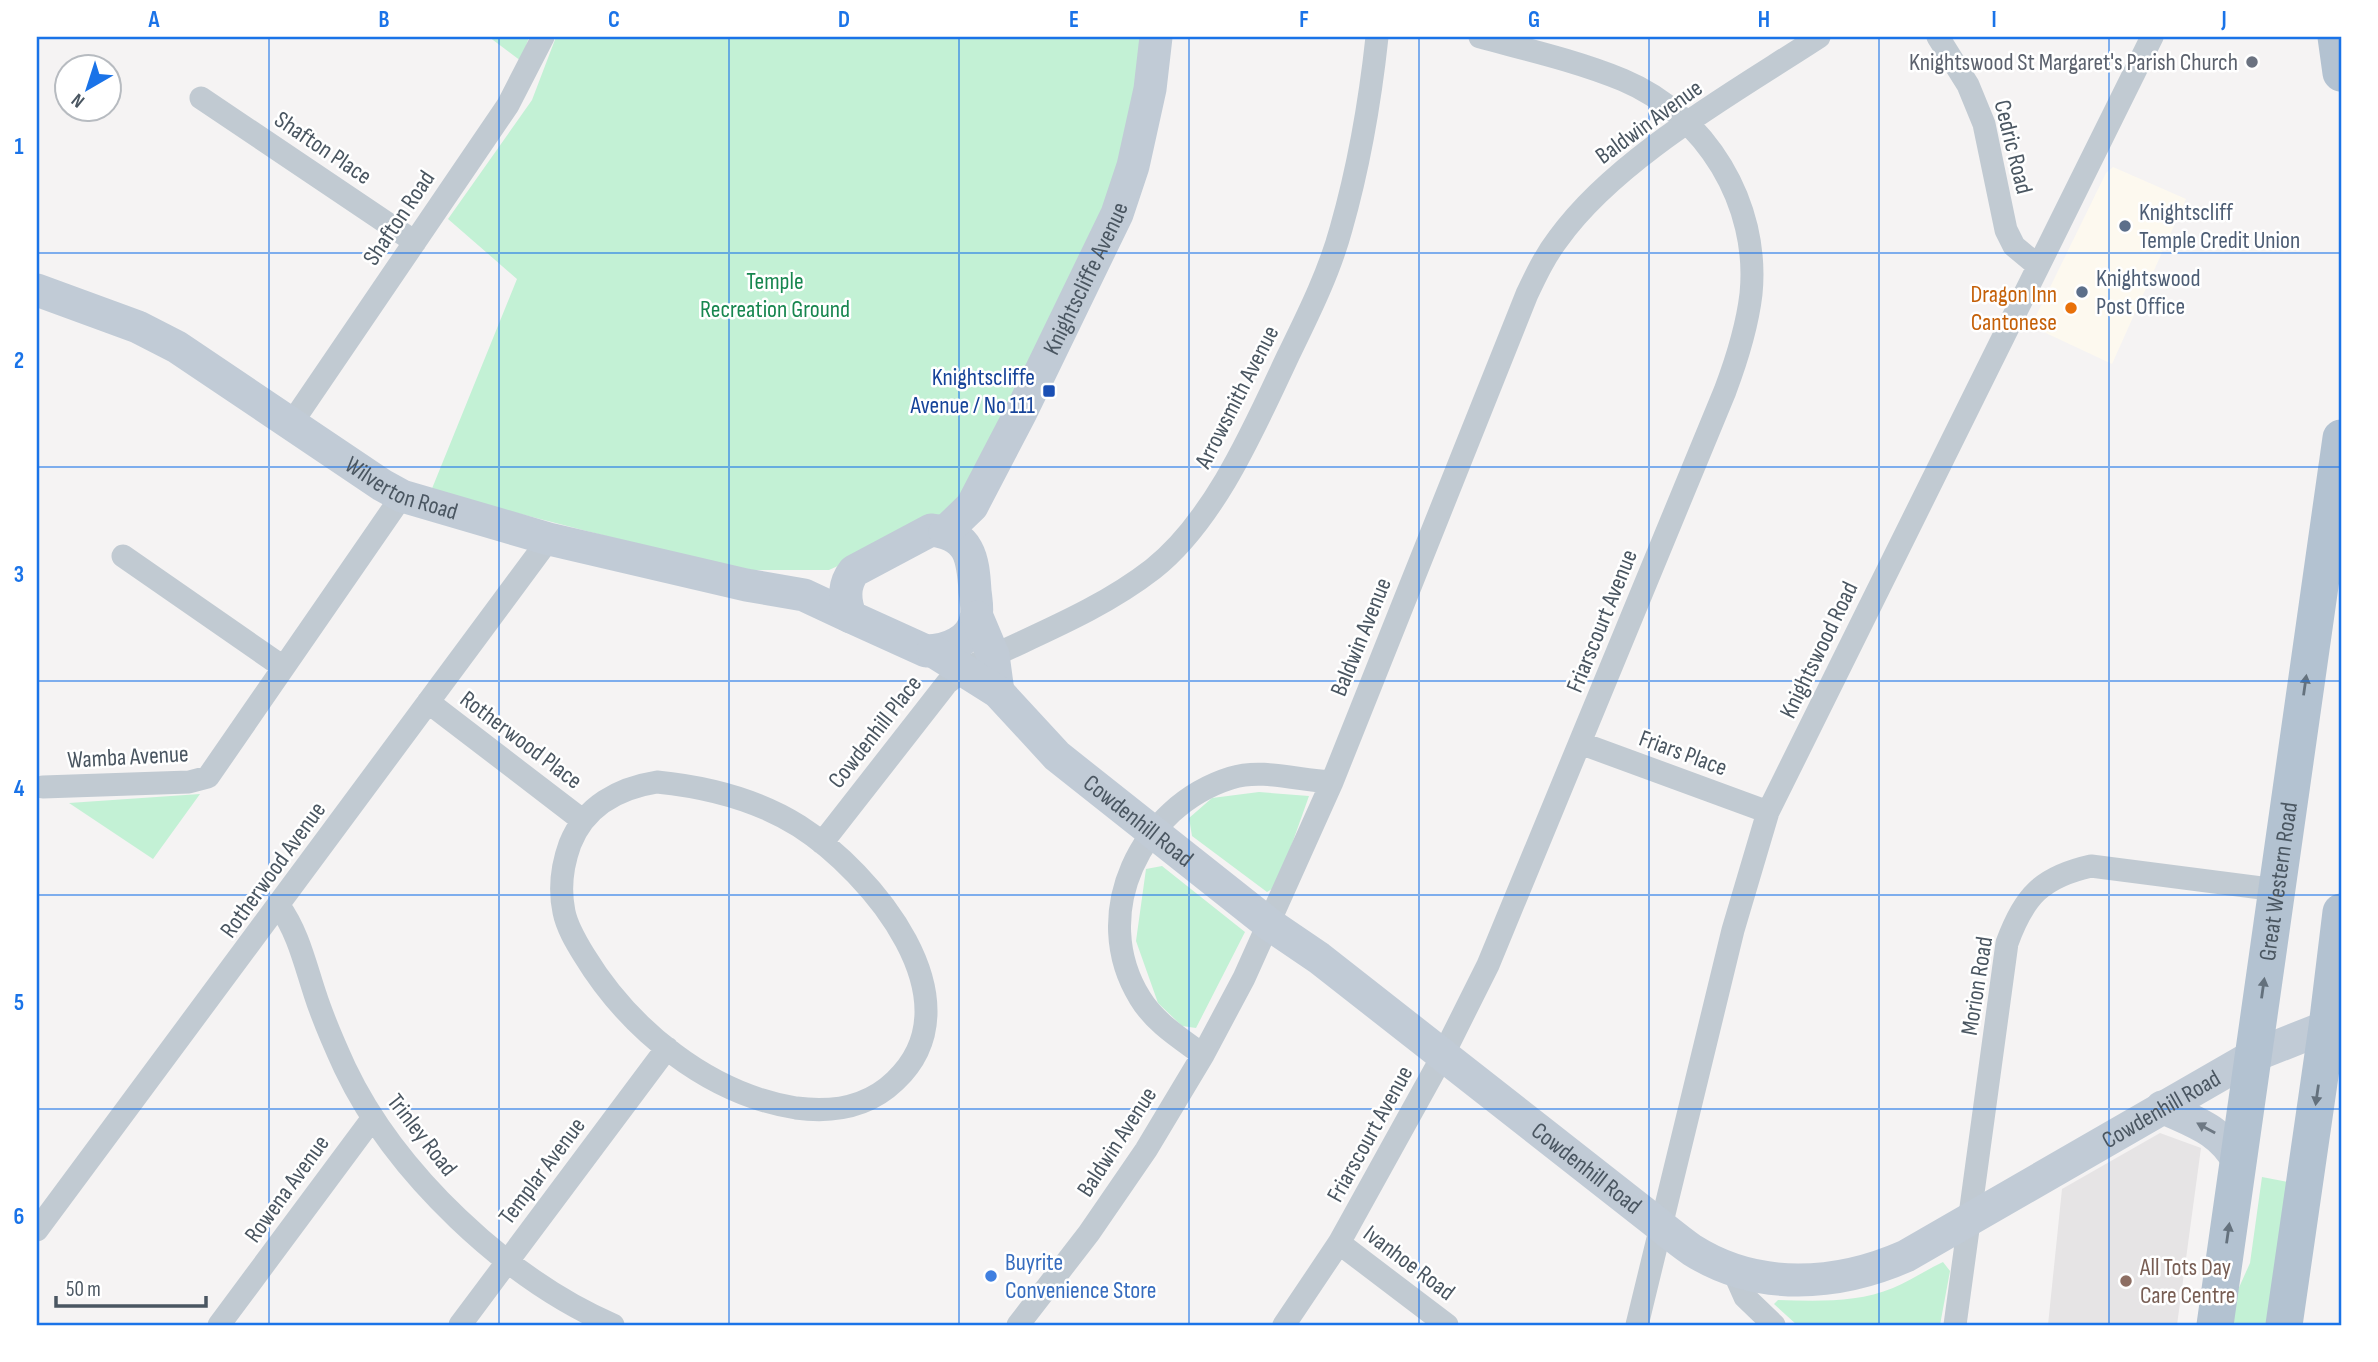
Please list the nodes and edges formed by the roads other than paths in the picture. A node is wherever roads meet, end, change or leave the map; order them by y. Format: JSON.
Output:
{"nodes":[{"id":1,"x":543,"y":37,"type":"edge"},
{"id":2,"x":1156,"y":37,"type":"edge"},
{"id":3,"x":1377,"y":37,"type":"edge"},
{"id":4,"x":1480,"y":37,"type":"edge"},
{"id":5,"x":1819,"y":37,"type":"edge"},
{"id":6,"x":1938,"y":37,"type":"edge"},
{"id":7,"x":2152,"y":37,"type":"edge"},
{"id":8,"x":2336,"y":37,"type":"edge"},
{"id":9,"x":2341,"y":73,"type":"edge"},
{"id":10,"x":201,"y":98,"type":"dead end"},
{"id":11,"x":1688,"y":123,"type":"junction"},
{"id":12,"x":415,"y":242,"type":"junction"},
{"id":13,"x":2038,"y":267,"type":"junction"},
{"id":14,"x":37,"y":290,"type":"edge"},
{"id":15,"x":290,"y":424,"type":"junction"},
{"id":16,"x":2341,"y":438,"type":"edge"},
{"id":17,"x":402,"y":496,"type":"junction"},
{"id":18,"x":549,"y":539,"type":"junction"},
{"id":19,"x":957,"y":541,"type":"junction"},
{"id":20,"x":123,"y":556,"type":"dead end"},
{"id":21,"x":850,"y":577,"type":"junction"},
{"id":22,"x":804,"y":596,"type":"junction"},
{"id":23,"x":851,"y":617,"type":"junction"},
{"id":24,"x":977,"y":617,"type":"junction"},
{"id":25,"x":933,"y":651,"type":"junction"},
{"id":26,"x":977,"y":663,"type":"junction"},
{"id":27,"x":283,"y":667,"type":"junction"},
{"id":28,"x":428,"y":702,"type":"junction"},
{"id":29,"x":1580,"y":743,"type":"junction"},
{"id":30,"x":1332,"y":782,"type":"junction"},
{"id":31,"x":39,"y":789,"type":"edge"},
{"id":32,"x":1768,"y":812,"type":"junction"},
{"id":33,"x":582,"y":820,"type":"junction"},
{"id":34,"x":1151,"y":833,"type":"junction"},
{"id":35,"x":822,"y":843,"type":"junction"},
{"id":36,"x":2277,"y":890,"type":"junction"},
{"id":37,"x":279,"y":906,"type":"junction"},
{"id":38,"x":2341,"y":912,"type":"edge"},
{"id":39,"x":1269,"y":924,"type":"junction"},
{"id":40,"x":2334,"y":1024,"type":"edge"},
{"id":41,"x":667,"y":1048,"type":"junction"},
{"id":42,"x":1203,"y":1055,"type":"junction"},
{"id":43,"x":2253,"y":1056,"type":"junction"},
{"id":44,"x":1442,"y":1057,"type":"junction"},
{"id":45,"x":2162,"y":1107,"type":"junction"},
{"id":46,"x":372,"y":1119,"type":"junction"},
{"id":47,"x":2238,"y":1161,"type":"junction"},
{"id":48,"x":1971,"y":1219,"type":"junction"},
{"id":49,"x":1662,"y":1227,"type":"junction"},
{"id":50,"x":37,"y":1230,"type":"edge"},
{"id":51,"x":1339,"y":1243,"type":"junction"},
{"id":52,"x":508,"y":1260,"type":"junction"},
{"id":53,"x":1733,"y":1270,"type":"junction"},
{"id":54,"x":219,"y":1325,"type":"edge"},
{"id":55,"x":460,"y":1325,"type":"edge"},
{"id":56,"x":613,"y":1325,"type":"edge"},
{"id":57,"x":1018,"y":1325,"type":"edge"},
{"id":58,"x":1284,"y":1325,"type":"edge"},
{"id":59,"x":1447,"y":1325,"type":"edge"},
{"id":60,"x":1637,"y":1325,"type":"edge"},
{"id":61,"x":1774,"y":1325,"type":"edge"},
{"id":62,"x":1955,"y":1325,"type":"edge"},
{"id":63,"x":2215,"y":1325,"type":"edge"},
{"id":64,"x":2284,"y":1325,"type":"edge"}],
"edges":[{"from":1,"to":12,"type":"street","name":"Shafton Road"},
{"from":2,"to":19,"type":"street","name":"Knightscliffe Avenue"},
{"from":3,"to":26,"type":"street","name":"Arrowsmith Avenue"},
{"from":4,"to":11,"type":"street","name":"Friarscourt Avenue"},
{"from":5,"to":11,"type":"street","name":"Baldwin Avenue"},
{"from":6,"to":13,"type":"street","name":"Cedric Road"},
{"from":7,"to":13,"type":"street","name":"Knightswood Road"},
{"from":8,"to":9,"type":"main road"},
{"from":10,"to":12,"type":"street","name":"Shafton Place"},
{"from":11,"to":29,"type":"street","name":"Friarscourt Avenue"},
{"from":11,"to":30,"type":"street","name":"Baldwin Avenue"},
{"from":12,"to":15,"type":"street","name":"Shafton Road"},
{"from":13,"to":32,"type":"street","name":"Knightswood Road"},
{"from":14,"to":15,"type":"street","name":"Wilverton Road"},
{"from":15,"to":17,"type":"street","name":"Wilverton Road"},
{"from":36,"to":16,"type":"main road","name":"Great Western Road","one_way":true},
{"from":17,"to":18,"type":"street","name":"Wilverton Road"},
{"from":17,"to":27,"type":"street","name":"Wamba Avenue"},
{"from":18,"to":22,"type":"street","name":"Wilverton Road"},
{"from":18,"to":28,"type":"street","name":"Rotherwood Avenue"},
{"from":19,"to":21,"type":"street"},
{"from":19,"to":24,"type":"street"},
{"from":20,"to":27,"type":"street"},
{"from":21,"to":22,"type":"street"},
{"from":21,"to":23,"type":"street"},
{"from":22,"to":23,"type":"street","name":"Wilverton Road"},
{"from":23,"to":25,"type":"street"},
{"from":24,"to":25,"type":"street"},
{"from":24,"to":26,"type":"street","name":"Cowdenhill Road"},
{"from":25,"to":26,"type":"street"},
{"from":26,"to":34,"type":"street","name":"Cowdenhill Road"},
{"from":26,"to":35,"type":"street","name":"Cowdenhill Place"},
{"from":27,"to":31,"type":"street","name":"Wamba Avenue"},
{"from":28,"to":33,"type":"street","name":"Rotherwood Place"},
{"from":28,"to":37,"type":"street","name":"Rotherwood Avenue"},
{"from":29,"to":32,"type":"street","name":"Friars Place"},
{"from":29,"to":44,"type":"street","name":"Friarscourt Avenue"},
{"from":30,"to":34,"type":"street"},
{"from":30,"to":39,"type":"street","name":"Baldwin Avenue"},
{"from":32,"to":49,"type":"street","name":"Knightswood Road"},
{"from":33,"to":35,"type":"street"},
{"from":33,"to":41,"type":"street"},
{"from":34,"to":39,"type":"street","name":"Cowdenhill Road"},
{"from":34,"to":42,"type":"street"},
{"from":35,"to":41,"type":"street"},
{"from":43,"to":36,"type":"main road","name":"Great Western Road","one_way":true},
{"from":36,"to":48,"type":"street","name":"Morion Road"},
{"from":37,"to":46,"type":"street","name":"Trinley Road"},
{"from":37,"to":50,"type":"street","name":"Rotherwood Avenue"},
{"from":38,"to":40,"type":"main road"},
{"from":39,"to":42,"type":"street","name":"Baldwin Avenue"},
{"from":39,"to":44,"type":"street","name":"Cowdenhill Road"},
{"from":40,"to":43,"type":"street","name":"Cowdenhill Road"},
{"from":40,"to":64,"type":"main road","one_way":true},
{"from":41,"to":52,"type":"street","name":"Templar Avenue"},
{"from":42,"to":57,"type":"street","name":"Baldwin Avenue"},
{"from":43,"to":45,"type":"street","name":"Cowdenhill Road"},
{"from":43,"to":47,"type":"main road","name":"Great Western Road"},
{"from":44,"to":49,"type":"street","name":"Cowdenhill Road"},
{"from":44,"to":51,"type":"street","name":"Friarscourt Avenue"},
{"from":47,"to":45,"type":"street","one_way":true},
{"from":45,"to":48,"type":"street","name":"Cowdenhill Road"},
{"from":46,"to":52,"type":"street","name":"Trinley Road"},
{"from":46,"to":54,"type":"street","name":"Rowena Avenue"},
{"from":63,"to":47,"type":"main road","name":"Great Western Road","one_way":true},
{"from":48,"to":53,"type":"street","name":"Cowdenhill Road"},
{"from":48,"to":62,"type":"street","name":"Morion Road"},
{"from":49,"to":53,"type":"street","name":"Cowdenhill Road"},
{"from":49,"to":60,"type":"street","name":"Knightswood Road"},
{"from":51,"to":58,"type":"street","name":"Friarscourt Avenue"},
{"from":51,"to":59,"type":"street","name":"Ivanhoe Road"},
{"from":52,"to":55,"type":"street","name":"Templar Avenue"},
{"from":52,"to":56,"type":"street","name":"Trinley Road"},
{"from":53,"to":61,"type":"street"}]}
